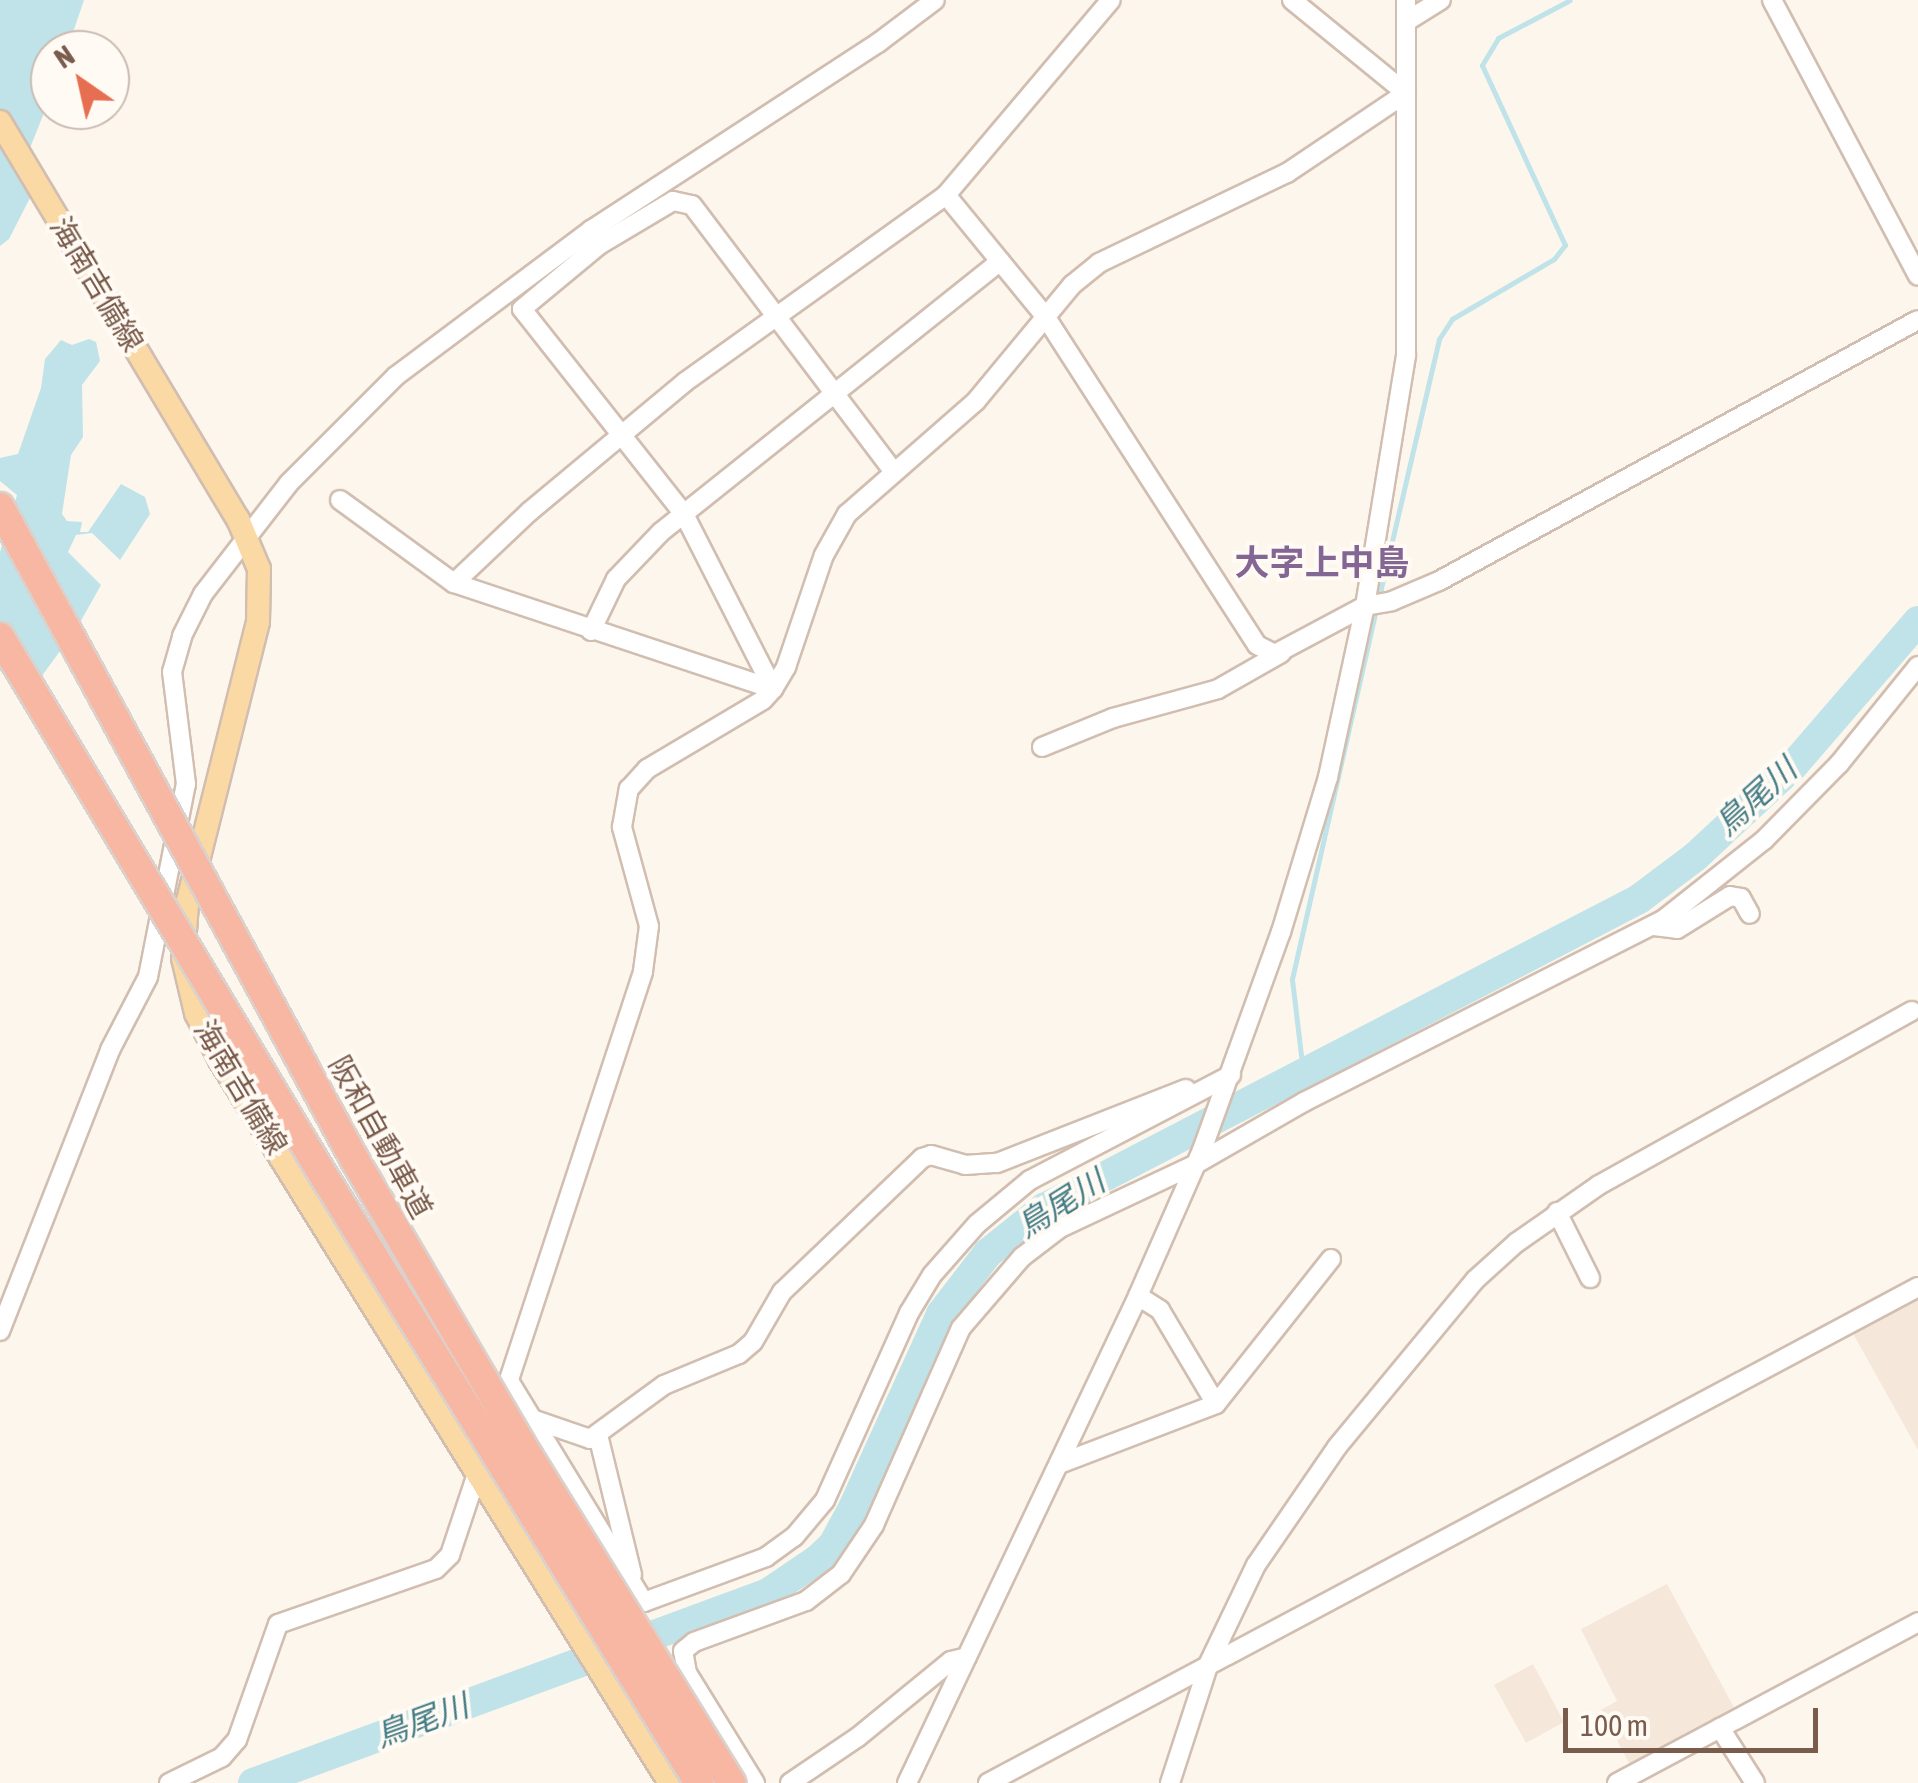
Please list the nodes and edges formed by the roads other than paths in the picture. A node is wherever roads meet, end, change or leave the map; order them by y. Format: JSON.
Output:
{"nodes":[{"id":1,"x":935,"y":0,"type":"edge"},
{"id":2,"x":1112,"y":0,"type":"edge"},
{"id":3,"x":1292,"y":0,"type":"edge"},
{"id":4,"x":1406,"y":0,"type":"edge"},
{"id":5,"x":1441,"y":0,"type":"edge"},
{"id":6,"x":1772,"y":0,"type":"edge"},
{"id":7,"x":1407,"y":21,"type":"junction"},
{"id":8,"x":1406,"y":93,"type":"junction"},
{"id":9,"x":0,"y":122,"type":"edge"},
{"id":10,"x":946,"y":194,"type":"junction"},
{"id":11,"x":595,"y":238,"type":"junction"},
{"id":12,"x":1000,"y":262,"type":"junction"},
{"id":13,"x":1918,"y":276,"type":"edge"},
{"id":14,"x":776,"y":316,"type":"junction"},
{"id":15,"x":1044,"y":316,"type":"junction"},
{"id":16,"x":1918,"y":320,"type":"edge"},
{"id":17,"x":834,"y":394,"type":"junction"},
{"id":18,"x":620,"y":435,"type":"junction"},
{"id":19,"x":893,"y":471,"type":"junction"},
{"id":20,"x":340,"y":500,"type":"dead end"},
{"id":21,"x":0,"y":506,"type":"edge"},
{"id":22,"x":684,"y":514,"type":"junction"},
{"id":23,"x":242,"y":528,"type":"junction"},
{"id":24,"x":454,"y":584,"type":"junction"},
{"id":25,"x":1365,"y":606,"type":"junction"},
{"id":26,"x":592,"y":632,"type":"junction"},
{"id":27,"x":0,"y":636,"type":"edge"},
{"id":28,"x":1283,"y":652,"type":"junction"},
{"id":29,"x":1918,"y":666,"type":"edge"},
{"id":30,"x":773,"y":690,"type":"junction"},
{"id":31,"x":1042,"y":748,"type":"dead end"},
{"id":32,"x":1750,"y":914,"type":"dead end"},
{"id":33,"x":1654,"y":926,"type":"junction"},
{"id":34,"x":1912,"y":1011,"type":"dead end"},
{"id":35,"x":1231,"y":1077,"type":"junction"},
{"id":36,"x":1199,"y":1157,"type":"junction"},
{"id":37,"x":1557,"y":1212,"type":"junction"},
{"id":38,"x":1331,"y":1260,"type":"dead end"},
{"id":39,"x":1590,"y":1278,"type":"dead end"},
{"id":40,"x":1918,"y":1287,"type":"edge"},
{"id":41,"x":1138,"y":1296,"type":"junction"},
{"id":42,"x":0,"y":1331,"type":"edge"},
{"id":43,"x":509,"y":1381,"type":"junction"},
{"id":44,"x":1216,"y":1404,"type":"junction"},
{"id":45,"x":532,"y":1419,"type":"junction"},
{"id":46,"x":598,"y":1435,"type":"junction"},
{"id":47,"x":1059,"y":1464,"type":"junction"},
{"id":48,"x":477,"y":1473,"type":"junction"},
{"id":49,"x":631,"y":1584,"type":"junction"},
{"id":50,"x":1918,"y":1622,"type":"edge"},
{"id":51,"x":967,"y":1657,"type":"junction"},
{"id":52,"x":1209,"y":1662,"type":"junction"},
{"id":53,"x":1720,"y":1728,"type":"junction"},
{"id":54,"x":170,"y":1783,"type":"edge"},
{"id":55,"x":670,"y":1783,"type":"edge"},
{"id":56,"x":699,"y":1783,"type":"edge"},
{"id":57,"x":731,"y":1783,"type":"edge"},
{"id":58,"x":755,"y":1783,"type":"edge"},
{"id":59,"x":790,"y":1783,"type":"edge"},
{"id":60,"x":907,"y":1783,"type":"edge"},
{"id":61,"x":988,"y":1783,"type":"edge"},
{"id":62,"x":1170,"y":1783,"type":"edge"},
{"id":63,"x":1617,"y":1783,"type":"edge"},
{"id":64,"x":1755,"y":1783,"type":"edge"}],
"edges":[{"from":1,"to":11,"type":"street"},
{"from":2,"to":10,"type":"street"},
{"from":3,"to":8,"type":"street"},
{"from":4,"to":7,"type":"street"},
{"from":5,"to":7,"type":"street"},
{"from":6,"to":13,"type":"street"},
{"from":7,"to":8,"type":"street"},
{"from":8,"to":15,"type":"street"},
{"from":8,"to":25,"type":"street"},
{"from":9,"to":23,"type":"main road","name":"海南吉備線"},
{"from":10,"to":12,"type":"street"},
{"from":10,"to":14,"type":"street"},
{"from":11,"to":14,"type":"street"},
{"from":11,"to":18,"type":"street"},
{"from":11,"to":23,"type":"street"},
{"from":12,"to":15,"type":"street"},
{"from":12,"to":17,"type":"street"},
{"from":14,"to":17,"type":"street"},
{"from":14,"to":18,"type":"street"},
{"from":15,"to":19,"type":"street"},
{"from":15,"to":28,"type":"street"},
{"from":16,"to":25,"type":"street"},
{"from":17,"to":19,"type":"street"},
{"from":17,"to":22,"type":"street"},
{"from":18,"to":22,"type":"street"},
{"from":18,"to":24,"type":"street"},
{"from":19,"to":30,"type":"street"},
{"from":20,"to":24,"type":"street"},
{"from":21,"to":57,"type":"highway","name":"阪和自動車道","bridge":true},
{"from":22,"to":26,"type":"street"},
{"from":22,"to":30,"type":"street"},
{"from":23,"to":42,"type":"street"},
{"from":23,"to":48,"type":"main road","name":"海南吉備線"},
{"from":24,"to":26,"type":"street"},
{"from":25,"to":28,"type":"street"},
{"from":25,"to":35,"type":"street"},
{"from":26,"to":30,"type":"street"},
{"from":27,"to":56,"type":"highway","bridge":true},
{"from":28,"to":31,"type":"street"},
{"from":29,"to":33,"type":"street"},
{"from":30,"to":43,"type":"street"},
{"from":32,"to":33,"type":"street"},
{"from":33,"to":36,"type":"street"},
{"from":34,"to":37,"type":"street"},
{"from":35,"to":36,"type":"street"},
{"from":35,"to":46,"type":"street"},
{"from":35,"to":49,"type":"street"},
{"from":36,"to":41,"type":"street"},
{"from":36,"to":58,"type":"street"},
{"from":37,"to":39,"type":"street"},
{"from":37,"to":52,"type":"street"},
{"from":38,"to":44,"type":"street"},
{"from":40,"to":52,"type":"street"},
{"from":41,"to":44,"type":"street"},
{"from":41,"to":47,"type":"street"},
{"from":43,"to":45,"type":"street"},
{"from":43,"to":48,"type":"street"},
{"from":44,"to":47,"type":"street"},
{"from":45,"to":46,"type":"street"},
{"from":45,"to":49,"type":"street"},
{"from":46,"to":49,"type":"street"},
{"from":47,"to":51,"type":"street"},
{"from":48,"to":54,"type":"street"},
{"from":48,"to":55,"type":"main road","name":"海南吉備線"},
{"from":50,"to":53,"type":"street"},
{"from":51,"to":59,"type":"street"},
{"from":51,"to":60,"type":"street"},
{"from":52,"to":61,"type":"street"},
{"from":52,"to":62,"type":"street"},
{"from":53,"to":63,"type":"street"},
{"from":53,"to":64,"type":"street"}]}
